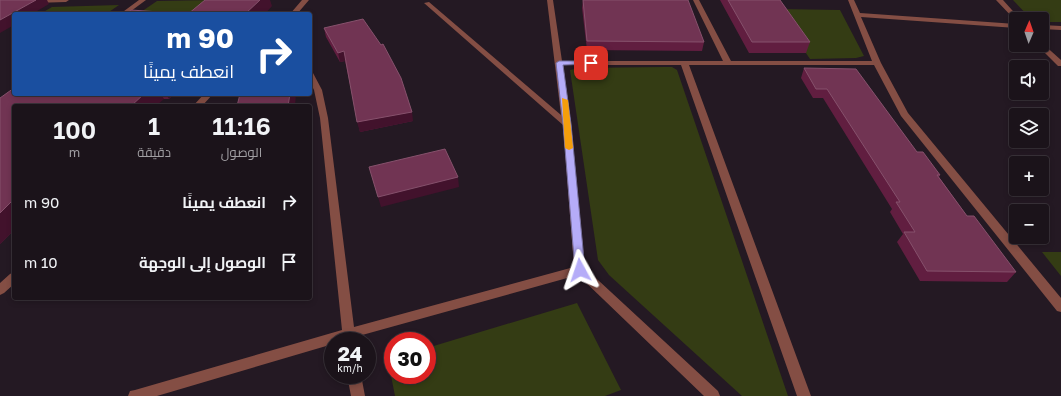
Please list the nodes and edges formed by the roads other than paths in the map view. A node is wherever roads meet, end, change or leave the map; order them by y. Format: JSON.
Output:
{"nodes":[{"id":1,"x":66,"y":0,"type":"edge"},
{"id":2,"x":144,"y":0,"type":"edge"},
{"id":3,"x":306,"y":0,"type":"edge"},
{"id":4,"x":550,"y":0,"type":"edge"},
{"id":5,"x":696,"y":0,"type":"edge"},
{"id":6,"x":851,"y":0,"type":"edge"},
{"id":7,"x":999,"y":0,"type":"edge"},
{"id":8,"x":29,"y":1,"type":"edge"},
{"id":9,"x":427,"y":3,"type":"dead end"},
{"id":10,"x":126,"y":12,"type":"edge"},
{"id":11,"x":295,"y":12,"type":"edge"},
{"id":12,"x":1010,"y":12,"type":"edge"},
{"id":13,"x":858,"y":15,"type":"junction"},
{"id":14,"x":1009,"y":26,"type":"edge"},
{"id":15,"x":1049,"y":27,"type":"edge"},
{"id":16,"x":1061,"y":28,"type":"edge"},
{"id":17,"x":1049,"y":52,"type":"edge"},
{"id":18,"x":559,"y":63,"type":"junction"},
{"id":19,"x":684,"y":63,"type":"junction"},
{"id":20,"x":728,"y":63,"type":"junction"},
{"id":21,"x":878,"y":63,"type":"junction"},
{"id":22,"x":1061,"y":64,"type":"edge"},
{"id":23,"x":312,"y":79,"type":"edge"},
{"id":24,"x":207,"y":96,"type":"edge"},
{"id":25,"x":199,"y":104,"type":"edge"},
{"id":26,"x":567,"y":124,"type":"junction"},
{"id":27,"x":580,"y":270,"type":"junction"},
{"id":28,"x":12,"y":279,"type":"edge"},
{"id":29,"x":0,"y":290,"type":"edge"},
{"id":30,"x":1061,"y":307,"type":"edge"},
{"id":31,"x":347,"y":332,"type":"edge"},
{"id":32,"x":365,"y":332,"type":"edge"},
{"id":33,"x":324,"y":344,"type":"edge"},
{"id":34,"x":356,"y":384,"type":"edge"},
{"id":35,"x":135,"y":396,"type":"edge"},
{"id":36,"x":358,"y":396,"type":"edge"},
{"id":37,"x":713,"y":396,"type":"edge"},
{"id":38,"x":804,"y":396,"type":"edge"}],
"edges":[{"from":1,"to":8,"type":"street"},
{"from":2,"to":10,"type":"street"},
{"from":3,"to":11,"type":"street"},
{"from":4,"to":18,"type":"street"},
{"from":5,"to":20,"type":"street"},
{"from":6,"to":13,"type":"street"},
{"from":7,"to":12,"type":"street"},
{"from":9,"to":26,"type":"street"},
{"from":13,"to":14,"type":"street"},
{"from":13,"to":21,"type":"street"},
{"from":15,"to":16,"type":"street"},
{"from":17,"to":22,"type":"street"},
{"from":18,"to":19,"type":"street"},
{"from":18,"to":26,"type":"street"},
{"from":19,"to":20,"type":"street"},
{"from":19,"to":38,"type":"street"},
{"from":20,"to":21,"type":"street"},
{"from":21,"to":30,"type":"street"},
{"from":23,"to":31,"type":"street"},
{"from":24,"to":25,"type":"street"},
{"from":26,"to":27,"type":"street"},
{"from":27,"to":32,"type":"street"},
{"from":27,"to":37,"type":"street"},
{"from":28,"to":29,"type":"street"},
{"from":33,"to":35,"type":"street"},
{"from":34,"to":36,"type":"street"}]}
